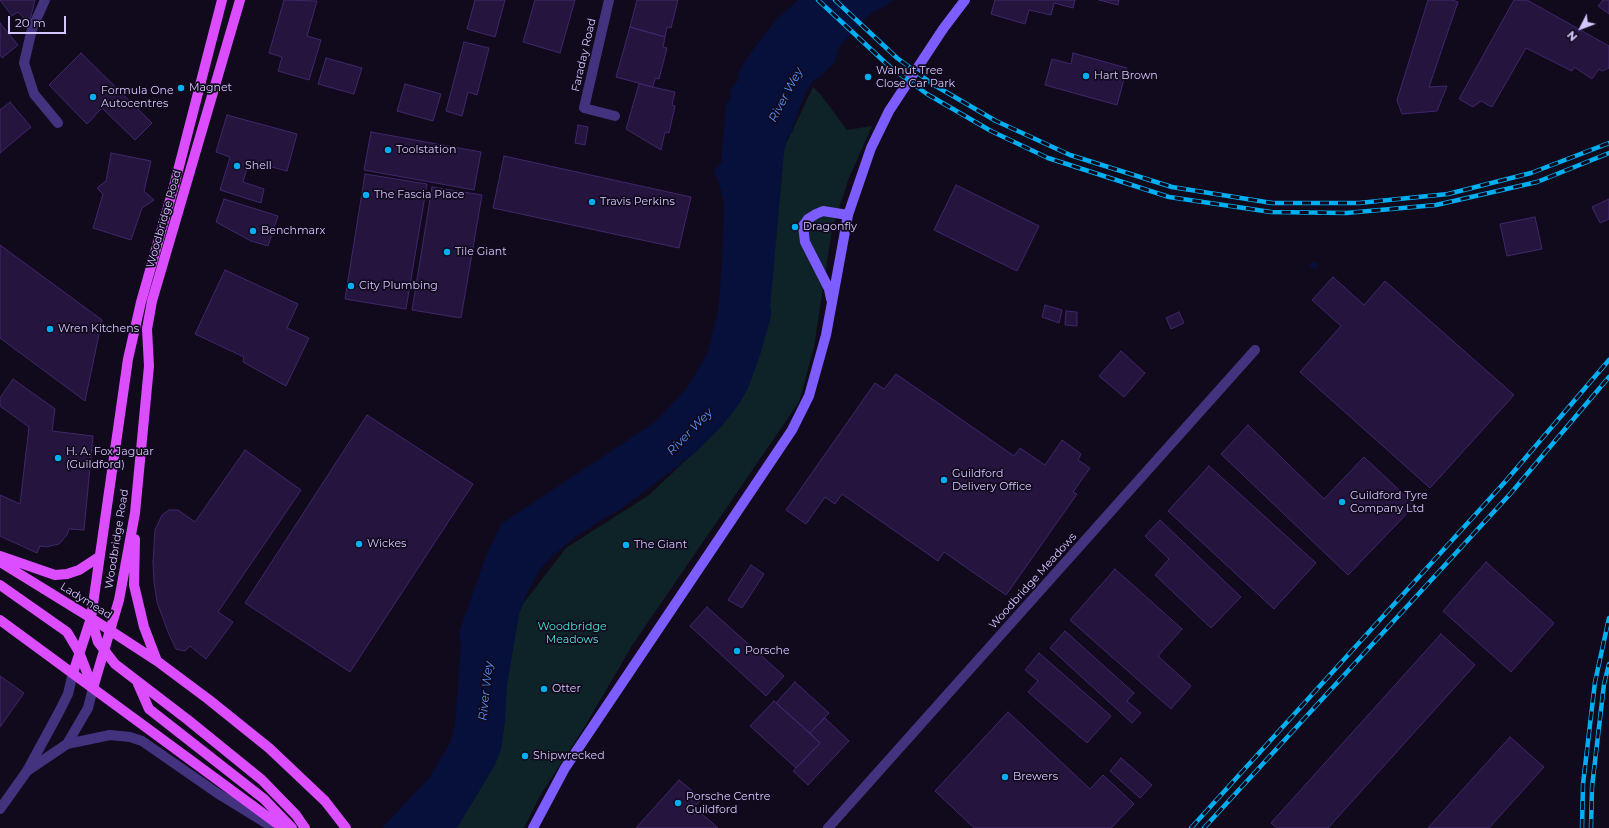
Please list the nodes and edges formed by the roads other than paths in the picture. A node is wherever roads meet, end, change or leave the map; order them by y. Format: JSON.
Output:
{"nodes":[{"id":1,"x":45,"y":0,"type":"edge"},
{"id":2,"x":222,"y":0,"type":"edge"},
{"id":3,"x":240,"y":0,"type":"edge"},
{"id":4,"x":609,"y":0,"type":"edge"},
{"id":5,"x":965,"y":0,"type":"edge"},
{"id":6,"x":615,"y":116,"type":"dead end"},
{"id":7,"x":58,"y":123,"type":"dead end"},
{"id":8,"x":848,"y":215,"type":"junction"},
{"id":9,"x":832,"y":303,"type":"junction"},
{"id":10,"x":1255,"y":350,"type":"dead end"},
{"id":11,"x":135,"y":513,"type":"junction"},
{"id":12,"x":0,"y":556,"type":"edge"},
{"id":13,"x":100,"y":557,"type":"junction"},
{"id":14,"x":0,"y":562,"type":"edge"},
{"id":15,"x":0,"y":585,"type":"edge"},
{"id":16,"x":91,"y":618,"type":"junction"},
{"id":17,"x":0,"y":620,"type":"edge"},
{"id":18,"x":110,"y":630,"type":"junction"},
{"id":19,"x":104,"y":650,"type":"junction"},
{"id":20,"x":79,"y":652,"type":"junction"},
{"id":21,"x":157,"y":661,"type":"junction"},
{"id":22,"x":73,"y":673,"type":"junction"},
{"id":23,"x":137,"y":682,"type":"junction"},
{"id":24,"x":93,"y":688,"type":"junction"},
{"id":25,"x":67,"y":744,"type":"junction"},
{"id":26,"x":27,"y":771,"type":"junction"},
{"id":27,"x":0,"y":809,"type":"edge"},
{"id":28,"x":274,"y":828,"type":"edge"},
{"id":29,"x":283,"y":828,"type":"edge"},
{"id":30,"x":292,"y":828,"type":"edge"},
{"id":31,"x":305,"y":828,"type":"edge"},
{"id":32,"x":346,"y":828,"type":"edge"},
{"id":33,"x":533,"y":828,"type":"edge"},
{"id":34,"x":828,"y":828,"type":"edge"}],
"edges":[{"from":1,"to":7,"type":"street"},
{"from":2,"to":13,"type":"main road","name":"Woodbridge Road"},
{"from":3,"to":11,"type":"main road","name":"Woodbridge Road"},
{"from":4,"to":6,"type":"street","name":"Faraday Road"},
{"from":5,"to":8,"type":"street"},
{"from":8,"to":9,"type":"street"},
{"from":8,"to":9,"type":"street"},
{"from":9,"to":33,"type":"street"},
{"from":10,"to":34,"type":"street","name":"Woodbridge Meadows"},
{"from":11,"to":18,"type":"main road","name":"Woodbridge Road"},
{"from":11,"to":21,"type":"main road"},
{"from":12,"to":13,"type":"main road"},
{"from":13,"to":16,"type":"main road","name":"Woodbridge Road"},
{"from":14,"to":16,"type":"main road","name":"Ladymead"},
{"from":15,"to":20,"type":"main road"},
{"from":16,"to":18,"type":"main road","name":"Ladymead"},
{"from":16,"to":19,"type":"main road"},
{"from":16,"to":20,"type":"main road"},
{"from":17,"to":22,"type":"main road"},
{"from":18,"to":19,"type":"main road","name":"Woodbridge Road"},
{"from":18,"to":21,"type":"main road","name":"Ladymead"},
{"from":19,"to":23,"type":"main road"},
{"from":19,"to":24,"type":"main road","name":"Woodbridge Road"},
{"from":20,"to":22,"type":"main road"},
{"from":20,"to":24,"type":"main road"},
{"from":21,"to":32,"type":"main road"},
{"from":22,"to":24,"type":"main road"},
{"from":22,"to":26,"type":"street"},
{"from":23,"to":30,"type":"main road"},
{"from":23,"to":31,"type":"main road"},
{"from":24,"to":25,"type":"street"},
{"from":24,"to":29,"type":"main road"},
{"from":25,"to":26,"type":"street"},
{"from":25,"to":28,"type":"street"},
{"from":26,"to":27,"type":"street"}]}
